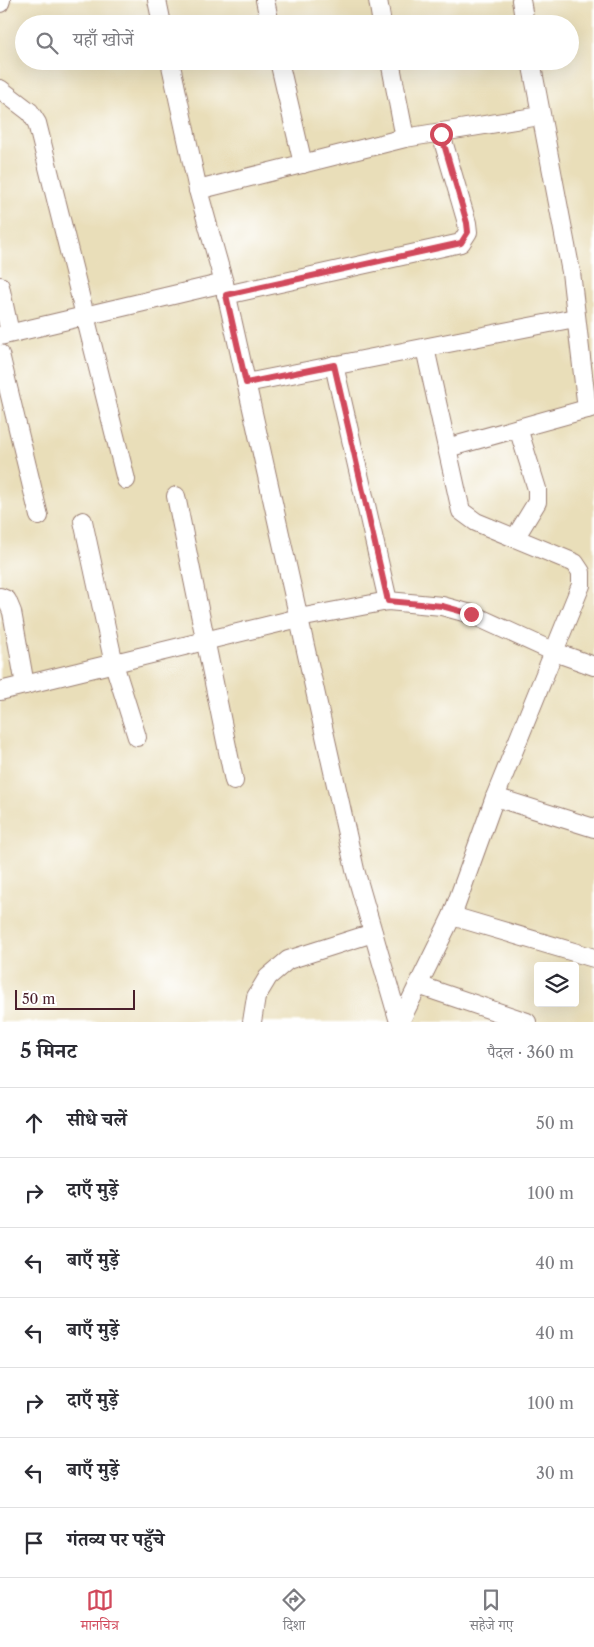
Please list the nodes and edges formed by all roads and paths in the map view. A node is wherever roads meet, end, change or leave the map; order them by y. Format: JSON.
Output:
{"nodes":[{"id":1,"x":157,"y":0,"type":"edge"},
{"id":2,"x":265,"y":0,"type":"edge"},
{"id":3,"x":378,"y":0,"type":"edge"},
{"id":4,"x":521,"y":0,"type":"edge"},
{"id":5,"x":160,"y":15,"type":"edge"},
{"id":6,"x":268,"y":15,"type":"edge"},
{"id":7,"x":380,"y":15,"type":"edge"},
{"id":8,"x":524,"y":15,"type":"edge"},
{"id":9,"x":172,"y":70,"type":"edge"},
{"id":10,"x":281,"y":70,"type":"edge"},
{"id":11,"x":392,"y":70,"type":"edge"},
{"id":12,"x":532,"y":70,"type":"edge"},
{"id":13,"x":0,"y":89,"type":"edge"},
{"id":14,"x":540,"y":116,"type":"junction"},
{"id":15,"x":441,"y":134,"type":"junction"},
{"id":16,"x":405,"y":138,"type":"junction"},
{"id":17,"x":303,"y":164,"type":"junction"},
{"id":18,"x":198,"y":190,"type":"junction"},
{"id":19,"x":0,"y":286,"type":"edge"},
{"id":20,"x":225,"y":289,"type":"junction"},
{"id":21,"x":85,"y":316,"type":"junction"},
{"id":22,"x":575,"y":318,"type":"junction"},
{"id":23,"x":5,"y":334,"type":"edge"},
{"id":24,"x":425,"y":348,"type":"junction"},
{"id":25,"x":0,"y":354,"type":"edge"},
{"id":26,"x":334,"y":365,"type":"junction"},
{"id":27,"x":246,"y":383,"type":"junction"},
{"id":28,"x":591,"y":408,"type":"edge"},
{"id":29,"x":518,"y":428,"type":"junction"},
{"id":30,"x":447,"y":448,"type":"junction"},
{"id":31,"x":126,"y":480,"type":"dead end"},
{"id":32,"x":176,"y":496,"type":"dead end"},
{"id":33,"x":39,"y":516,"type":"dead end"},
{"id":34,"x":83,"y":521,"type":"dead end"},
{"id":35,"x":515,"y":538,"type":"junction"},
{"id":36,"x":0,"y":597,"type":"edge"},
{"id":37,"x":388,"y":601,"type":"junction"},
{"id":38,"x":299,"y":618,"type":"junction"},
{"id":39,"x":204,"y":641,"type":"junction"},
{"id":40,"x":552,"y":651,"type":"junction"},
{"id":41,"x":114,"y":664,"type":"junction"},
{"id":42,"x":594,"y":666,"type":"edge"},
{"id":43,"x":25,"y":685,"type":"junction"},
{"id":44,"x":0,"y":691,"type":"edge"},
{"id":45,"x":136,"y":737,"type":"dead end"},
{"id":46,"x":234,"y":781,"type":"dead end"},
{"id":47,"x":495,"y":797,"type":"junction"},
{"id":48,"x":594,"y":828,"type":"edge"},
{"id":49,"x":452,"y":916,"type":"junction"},
{"id":50,"x":373,"y":932,"type":"junction"},
{"id":51,"x":594,"y":958,"type":"edge"},
{"id":52,"x":418,"y":985,"type":"junction"},
{"id":53,"x":252,"y":1022,"type":"edge"},
{"id":54,"x":400,"y":1022,"type":"edge"},
{"id":55,"x":527,"y":1022,"type":"edge"}],
"edges":[{"from":1,"to":5,"type":"street"},
{"from":2,"to":6,"type":"street"},
{"from":3,"to":7,"type":"street"},
{"from":4,"to":8,"type":"street"},
{"from":9,"to":18,"type":"street"},
{"from":10,"to":17,"type":"street"},
{"from":11,"to":16,"type":"street"},
{"from":12,"to":14,"type":"street"},
{"from":13,"to":21,"type":"street"},
{"from":14,"to":15,"type":"street"},
{"from":14,"to":22,"type":"street"},
{"from":15,"to":16,"type":"street"},
{"from":15,"to":20,"type":"street"},
{"from":16,"to":17,"type":"street"},
{"from":17,"to":18,"type":"street"},
{"from":18,"to":20,"type":"street"},
{"from":19,"to":23,"type":"street"},
{"from":20,"to":21,"type":"street"},
{"from":20,"to":27,"type":"street"},
{"from":21,"to":23,"type":"street"},
{"from":21,"to":31,"type":"street"},
{"from":22,"to":24,"type":"street"},
{"from":22,"to":28,"type":"street"},
{"from":24,"to":26,"type":"street"},
{"from":24,"to":30,"type":"street"},
{"from":25,"to":33,"type":"street"},
{"from":26,"to":27,"type":"street"},
{"from":26,"to":37,"type":"street"},
{"from":27,"to":38,"type":"street"},
{"from":28,"to":29,"type":"street"},
{"from":29,"to":30,"type":"street"},
{"from":29,"to":35,"type":"street"},
{"from":30,"to":35,"type":"street"},
{"from":32,"to":39,"type":"street"},
{"from":34,"to":41,"type":"street"},
{"from":35,"to":40,"type":"street"},
{"from":36,"to":43,"type":"street"},
{"from":37,"to":38,"type":"street"},
{"from":37,"to":40,"type":"street"},
{"from":38,"to":39,"type":"street"},
{"from":38,"to":50,"type":"street"},
{"from":39,"to":41,"type":"street"},
{"from":39,"to":46,"type":"street"},
{"from":40,"to":42,"type":"street"},
{"from":40,"to":47,"type":"street"},
{"from":41,"to":43,"type":"street"},
{"from":41,"to":45,"type":"street"},
{"from":43,"to":44,"type":"street"},
{"from":47,"to":48,"type":"street"},
{"from":47,"to":49,"type":"street"},
{"from":49,"to":51,"type":"street"},
{"from":49,"to":52,"type":"street"},
{"from":50,"to":53,"type":"street"},
{"from":50,"to":54,"type":"street"},
{"from":52,"to":54,"type":"street"},
{"from":52,"to":55,"type":"street"}]}
